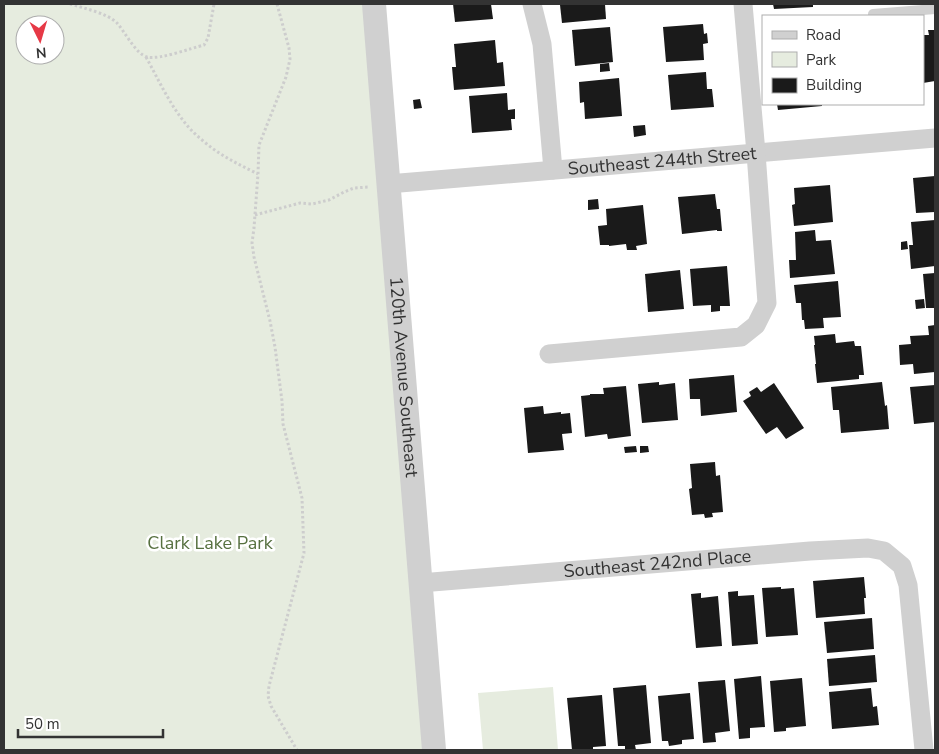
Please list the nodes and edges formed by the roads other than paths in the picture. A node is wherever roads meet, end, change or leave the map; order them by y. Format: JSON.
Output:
{"nodes":[{"id":1,"x":374,"y":4,"type":"edge"},
{"id":2,"x":532,"y":4,"type":"edge"},
{"id":3,"x":743,"y":4,"type":"edge"},
{"id":4,"x":935,"y":9,"type":"edge"},
{"id":5,"x":873,"y":14,"type":"dead end"},
{"id":6,"x":935,"y":138,"type":"edge"},
{"id":7,"x":756,"y":153,"type":"junction"},
{"id":8,"x":553,"y":170,"type":"junction"},
{"id":9,"x":382,"y":185,"type":"junction"},
{"id":10,"x":549,"y":354,"type":"dead end"},
{"id":11,"x":420,"y":583,"type":"junction"},
{"id":12,"x":434,"y":750,"type":"edge"},
{"id":13,"x":924,"y":750,"type":"edge"}],
"edges":[{"from":1,"to":9,"type":"street","name":"120th Avenue Southeast"},
{"from":2,"to":8,"type":"street"},
{"from":3,"to":7,"type":"street"},
{"from":4,"to":5,"type":"lane"},
{"from":6,"to":7,"type":"street","name":"Southeast 244th Street"},
{"from":7,"to":8,"type":"street","name":"Southeast 244th Street"},
{"from":7,"to":10,"type":"street"},
{"from":8,"to":9,"type":"street","name":"Southeast 244th Street"},
{"from":9,"to":11,"type":"street","name":"120th Avenue Southeast"},
{"from":11,"to":12,"type":"street","name":"120th Avenue Southeast"},
{"from":11,"to":13,"type":"street","name":"Southeast 242nd Place"}]}
